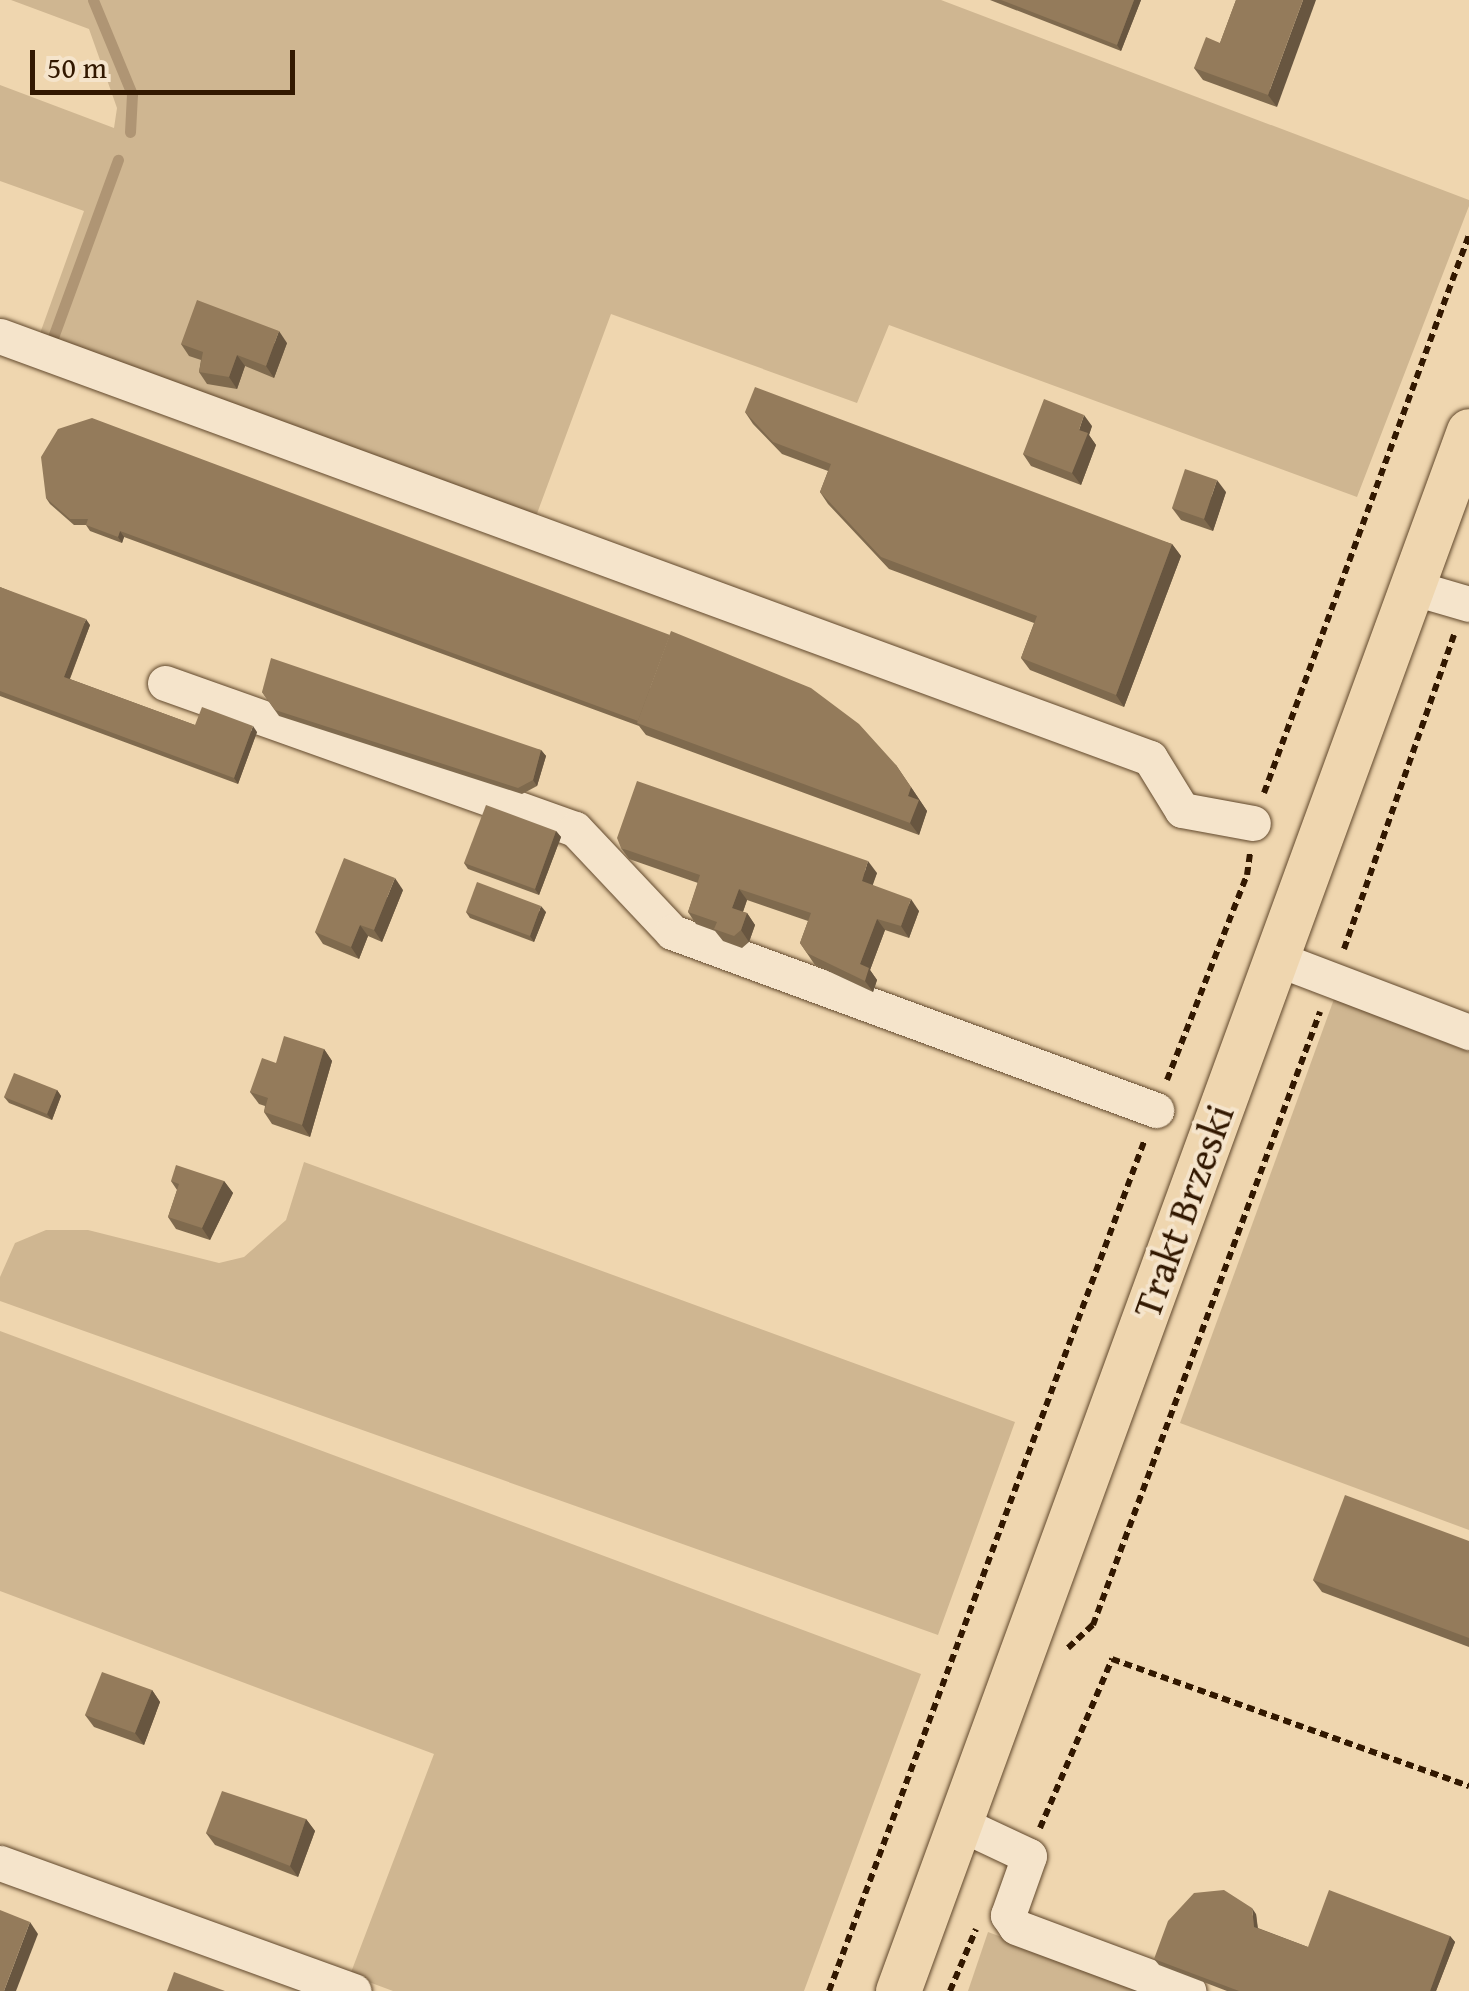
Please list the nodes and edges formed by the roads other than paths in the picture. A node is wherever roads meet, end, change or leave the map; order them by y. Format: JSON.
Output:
{"nodes":[{"id":1,"x":0,"y":336,"type":"edge"},
{"id":2,"x":1469,"y":431,"type":"edge"},
{"id":3,"x":1411,"y":587,"type":"junction"},
{"id":4,"x":1467,"y":603,"type":"edge"},
{"id":5,"x":165,"y":683,"type":"dead end"},
{"id":6,"x":1253,"y":824,"type":"dead end"},
{"id":7,"x":1275,"y":958,"type":"junction"},
{"id":8,"x":1469,"y":1032,"type":"edge"},
{"id":9,"x":1156,"y":1110,"type":"dead end"},
{"id":10,"x":960,"y":1824,"type":"junction"},
{"id":11,"x":0,"y":1863,"type":"edge"},
{"id":12,"x":354,"y":1991,"type":"edge"},
{"id":13,"x":898,"y":1991,"type":"edge"},
{"id":14,"x":1188,"y":1991,"type":"edge"}],
"edges":[{"from":1,"to":6,"type":"lane"},
{"from":2,"to":3,"type":"main road","name":"Trakt Brzeski"},
{"from":3,"to":4,"type":"lane"},
{"from":3,"to":7,"type":"main road","name":"Trakt Brzeski"},
{"from":5,"to":9,"type":"lane"},
{"from":7,"to":8,"type":"lane"},
{"from":7,"to":10,"type":"main road","name":"Trakt Brzeski"},
{"from":10,"to":13,"type":"main road","name":"Trakt Brzeski"},
{"from":10,"to":14,"type":"lane"},
{"from":11,"to":12,"type":"lane"}]}
